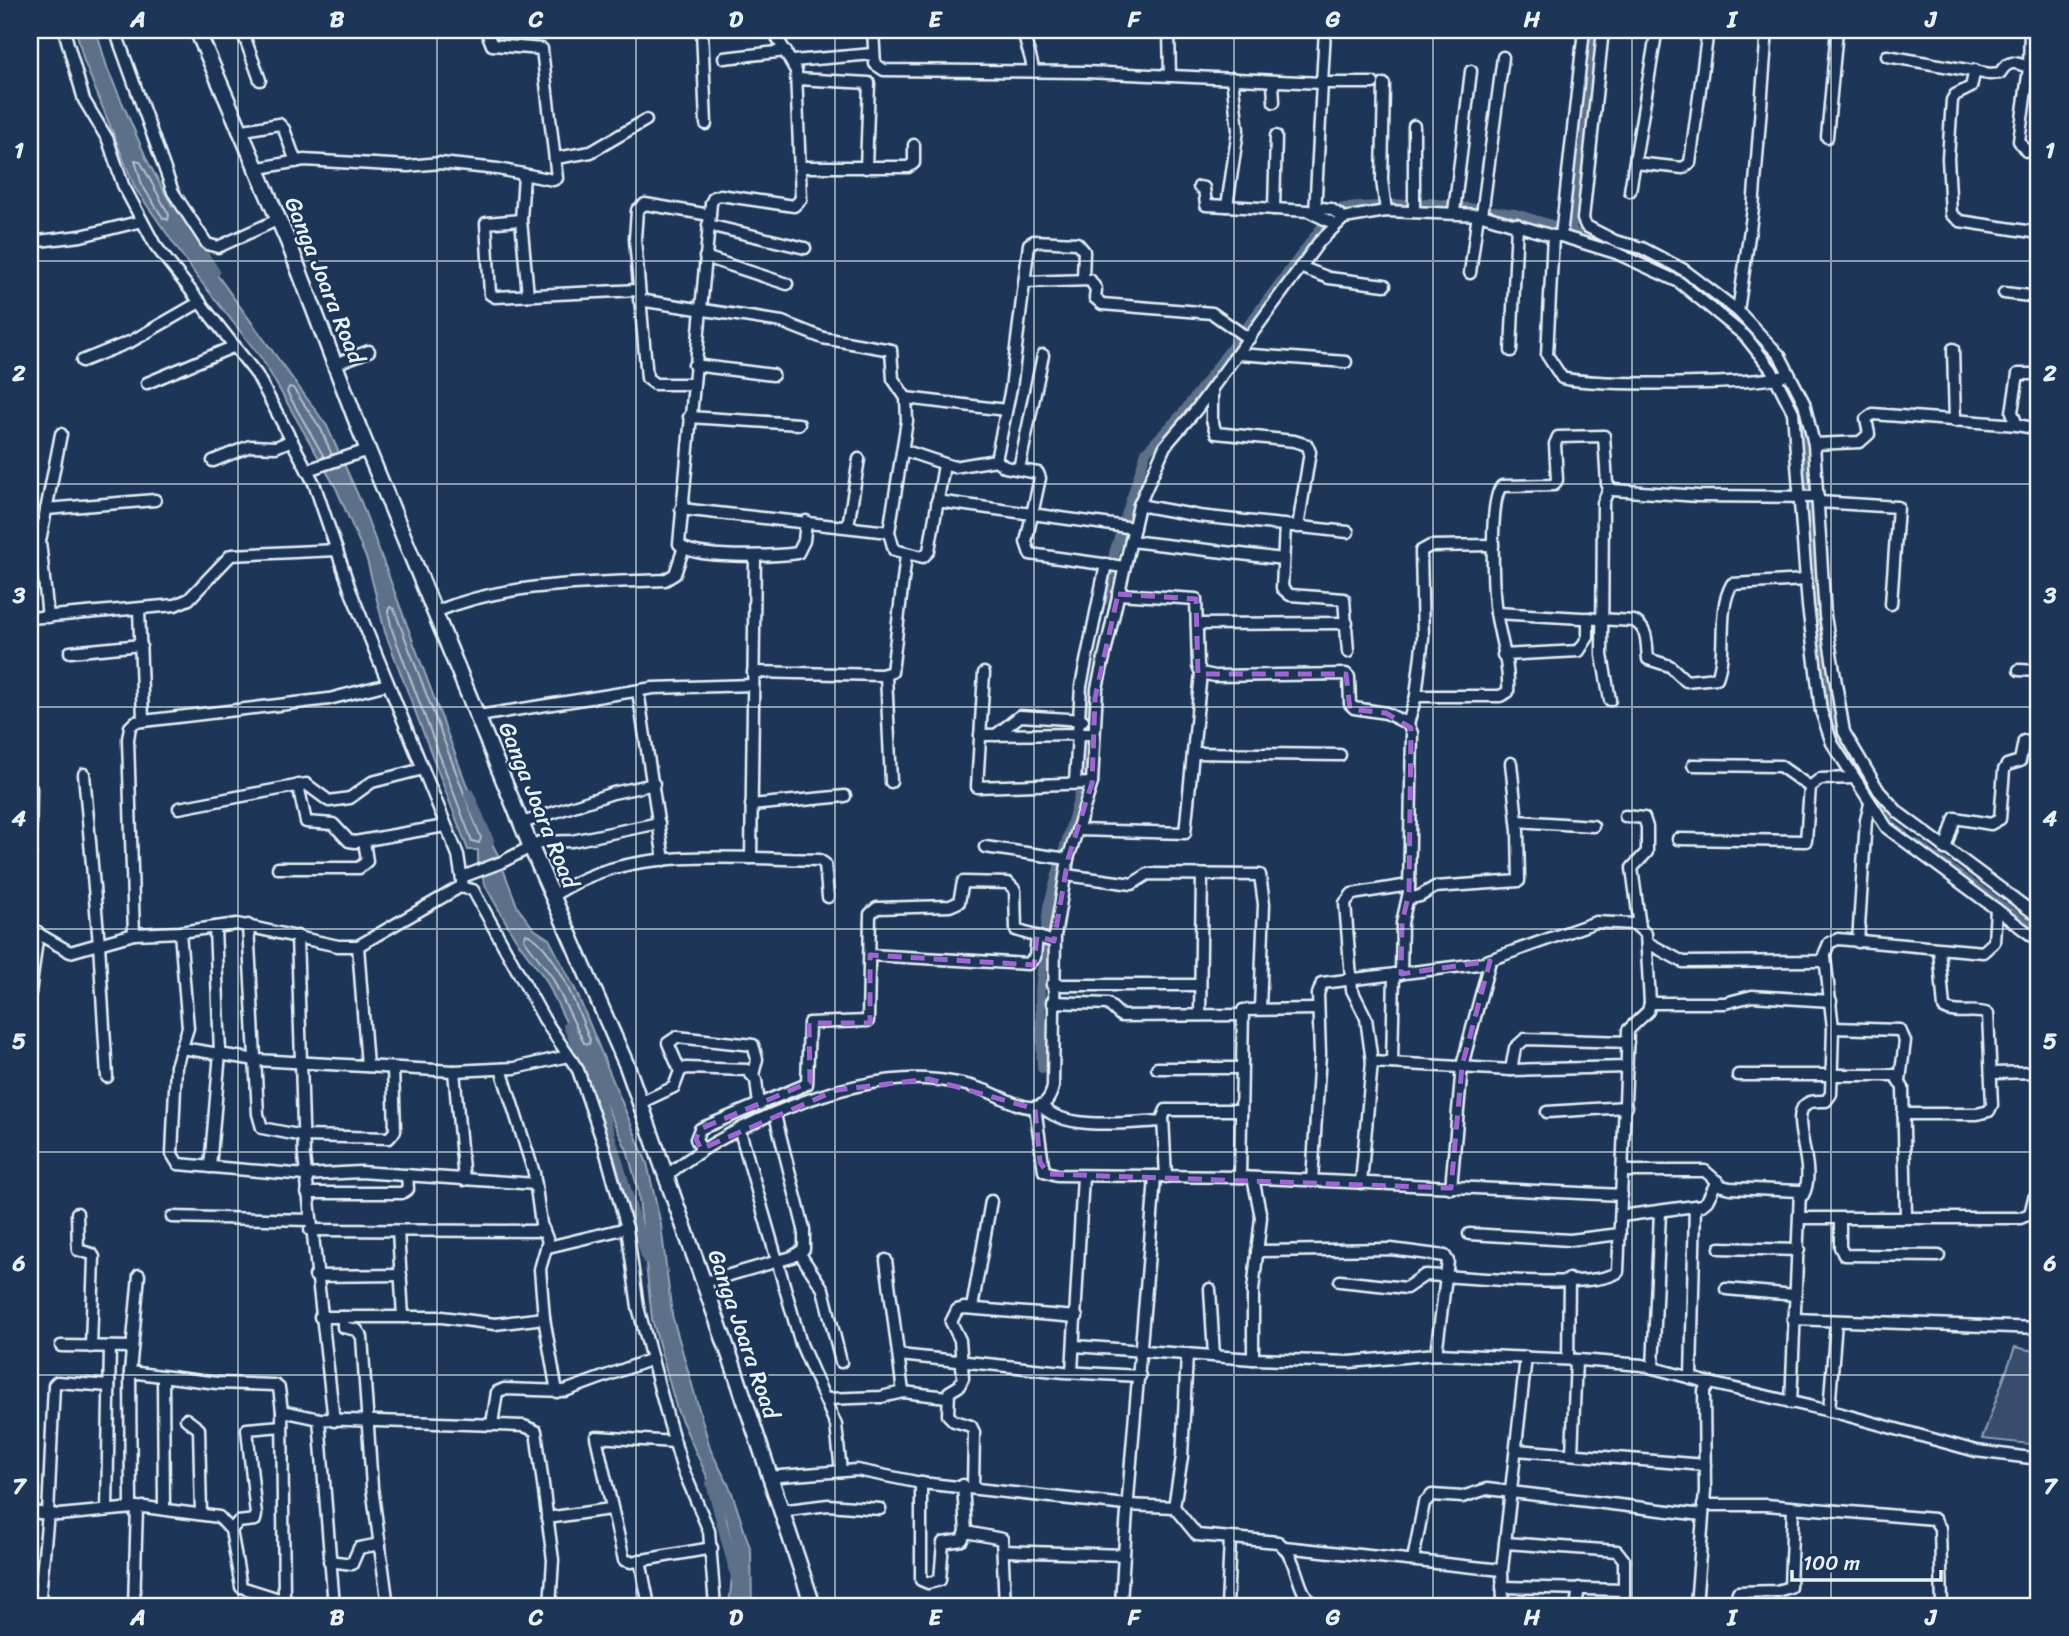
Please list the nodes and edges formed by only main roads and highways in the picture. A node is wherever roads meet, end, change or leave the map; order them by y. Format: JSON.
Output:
{"nodes":[{"id":1,"x":197,"y":30,"type":"edge"},
{"id":2,"x":813,"y":1606,"type":"edge"}],
"edges":[{"from":1,"to":2,"type":"main road","name":"Ganga Joara Road"}]}
